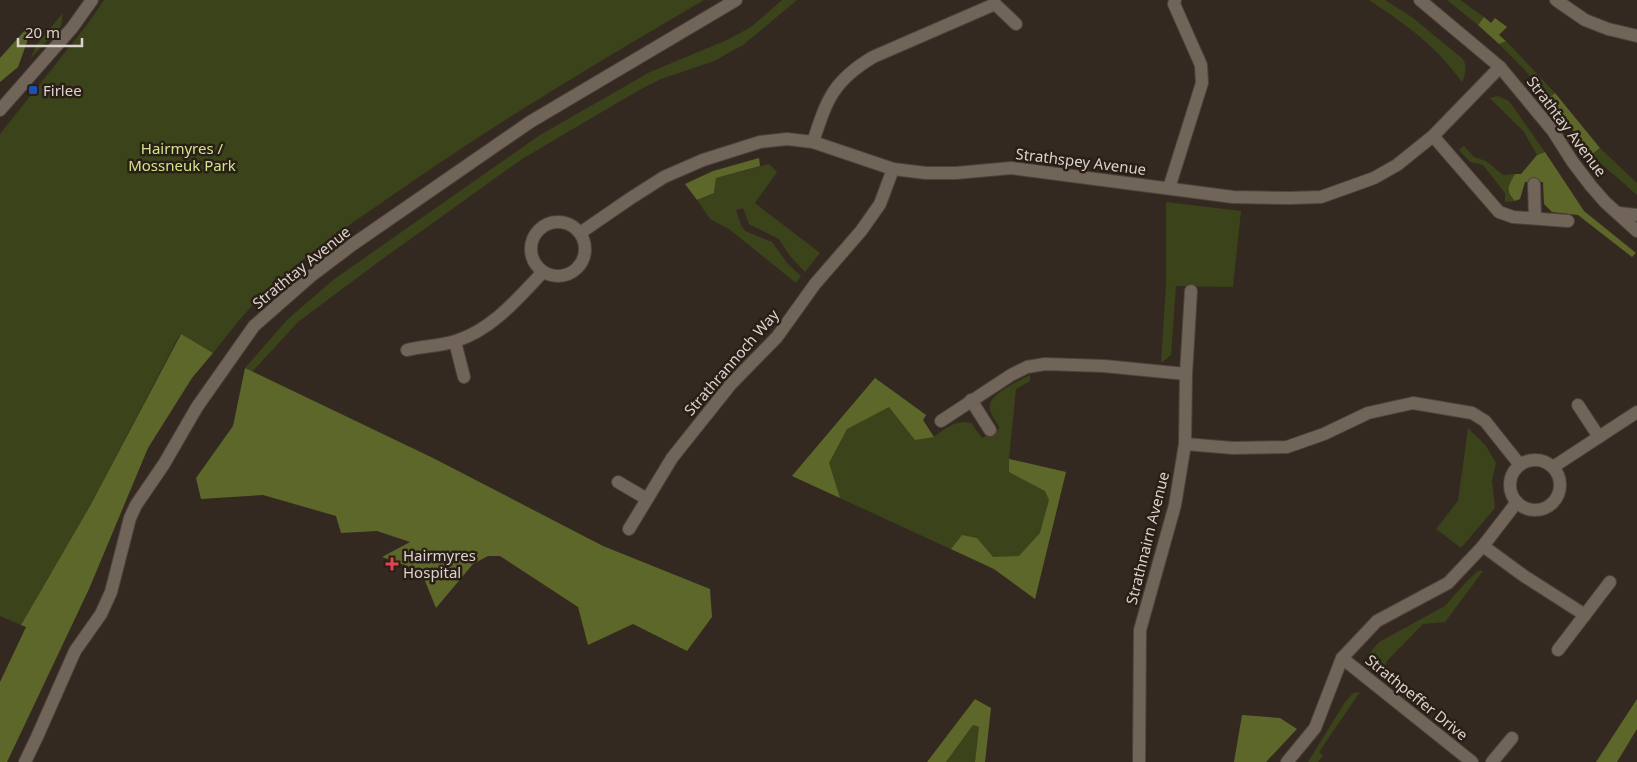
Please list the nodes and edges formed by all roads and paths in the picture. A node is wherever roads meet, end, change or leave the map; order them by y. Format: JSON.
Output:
{"nodes":[{"id":1,"x":92,"y":0,"type":"edge"},
{"id":2,"x":736,"y":0,"type":"edge"},
{"id":3,"x":1175,"y":0,"type":"edge"},
{"id":4,"x":1420,"y":0,"type":"edge"},
{"id":5,"x":1556,"y":0,"type":"edge"},
{"id":6,"x":995,"y":2,"type":"edge"},
{"id":7,"x":1016,"y":24,"type":"dead end"},
{"id":8,"x":1637,"y":36,"type":"edge"},
{"id":9,"x":1500,"y":68,"type":"junction"},
{"id":10,"x":0,"y":110,"type":"edge"},
{"id":11,"x":1433,"y":136,"type":"junction"},
{"id":12,"x":813,"y":142,"type":"junction"},
{"id":13,"x":893,"y":169,"type":"junction"},
{"id":14,"x":1534,"y":184,"type":"dead end"},
{"id":15,"x":1169,"y":188,"type":"junction"},
{"id":16,"x":1619,"y":213,"type":"junction"},
{"id":17,"x":1637,"y":214,"type":"edge"},
{"id":18,"x":1535,"y":218,"type":"junction"},
{"id":19,"x":1568,"y":221,"type":"dead end"},
{"id":20,"x":1637,"y":231,"type":"edge"},
{"id":21,"x":580,"y":233,"type":"junction"},
{"id":22,"x":543,"y":272,"type":"junction"},
{"id":23,"x":1191,"y":291,"type":"dead end"},
{"id":24,"x":455,"y":342,"type":"junction"},
{"id":25,"x":407,"y":350,"type":"dead end"},
{"id":26,"x":1186,"y":374,"type":"junction"},
{"id":27,"x":464,"y":377,"type":"dead end"},
{"id":28,"x":971,"y":400,"type":"junction"},
{"id":29,"x":1578,"y":405,"type":"dead end"},
{"id":30,"x":1637,"y":412,"type":"edge"},
{"id":31,"x":942,"y":421,"type":"dead end"},
{"id":32,"x":990,"y":430,"type":"dead end"},
{"id":33,"x":1599,"y":437,"type":"junction"},
{"id":34,"x":1184,"y":444,"type":"junction"},
{"id":35,"x":1520,"y":465,"type":"junction"},
{"id":36,"x":1553,"y":467,"type":"junction"},
{"id":37,"x":618,"y":482,"type":"dead end"},
{"id":38,"x":648,"y":499,"type":"junction"},
{"id":39,"x":1517,"y":502,"type":"junction"},
{"id":40,"x":629,"y":529,"type":"dead end"},
{"id":41,"x":1483,"y":546,"type":"junction"},
{"id":42,"x":1610,"y":582,"type":"dead end"},
{"id":43,"x":1585,"y":615,"type":"junction"},
{"id":44,"x":1558,"y":650,"type":"dead end"},
{"id":45,"x":1342,"y":658,"type":"junction"},
{"id":46,"x":1512,"y":738,"type":"dead end"},
{"id":47,"x":25,"y":762,"type":"edge"},
{"id":48,"x":1139,"y":762,"type":"edge"},
{"id":49,"x":1287,"y":762,"type":"edge"},
{"id":50,"x":1472,"y":762,"type":"edge"},
{"id":51,"x":1492,"y":762,"type":"edge"}],
"edges":[{"from":1,"to":10,"type":"street"},
{"from":2,"to":47,"type":"street","name":"Strathtay Avenue"},
{"from":3,"to":15,"type":"street"},
{"from":4,"to":9,"type":"street","name":"Strathtay Avenue"},
{"from":5,"to":8,"type":"street"},
{"from":6,"to":7,"type":"street"},
{"from":6,"to":12,"type":"street"},
{"from":9,"to":11,"type":"street","name":"Strathspey Avenue"},
{"from":9,"to":16,"type":"street","name":"Strathtay Avenue"},
{"from":11,"to":15,"type":"street","name":"Strathspey Avenue"},
{"from":11,"to":18,"type":"street"},
{"from":12,"to":13,"type":"street","name":"Strathspey Avenue"},
{"from":12,"to":21,"type":"street","name":"Strathspey Avenue"},
{"from":13,"to":15,"type":"street","name":"Strathspey Avenue"},
{"from":13,"to":38,"type":"street","name":"Strathrannoch Way"},
{"from":14,"to":18,"type":"street"},
{"from":16,"to":17,"type":"street"},
{"from":16,"to":20,"type":"street","name":"Strathtay Avenue"},
{"from":18,"to":19,"type":"street"},
{"from":21,"to":22,"type":"street"},
{"from":21,"to":22,"type":"street"},
{"from":22,"to":24,"type":"street"},
{"from":23,"to":26,"type":"street","name":"Strathnairn Avenue"},
{"from":24,"to":25,"type":"street"},
{"from":24,"to":27,"type":"street"},
{"from":26,"to":28,"type":"street"},
{"from":26,"to":34,"type":"street","name":"Strathnairn Avenue"},
{"from":28,"to":31,"type":"street"},
{"from":28,"to":32,"type":"street"},
{"from":29,"to":33,"type":"street"},
{"from":30,"to":33,"type":"street"},
{"from":33,"to":36,"type":"street"},
{"from":34,"to":35,"type":"street"},
{"from":34,"to":48,"type":"street","name":"Strathnairn Avenue"},
{"from":35,"to":36,"type":"street"},
{"from":35,"to":39,"type":"street"},
{"from":36,"to":39,"type":"street"},
{"from":37,"to":38,"type":"street"},
{"from":38,"to":40,"type":"street","name":"Strathrannoch Way"},
{"from":39,"to":41,"type":"street"},
{"from":41,"to":43,"type":"street"},
{"from":41,"to":45,"type":"street"},
{"from":42,"to":43,"type":"street"},
{"from":43,"to":44,"type":"street"},
{"from":45,"to":49,"type":"street"},
{"from":45,"to":50,"type":"street","name":"Strathpeffer Drive"},
{"from":46,"to":51,"type":"street"}]}
